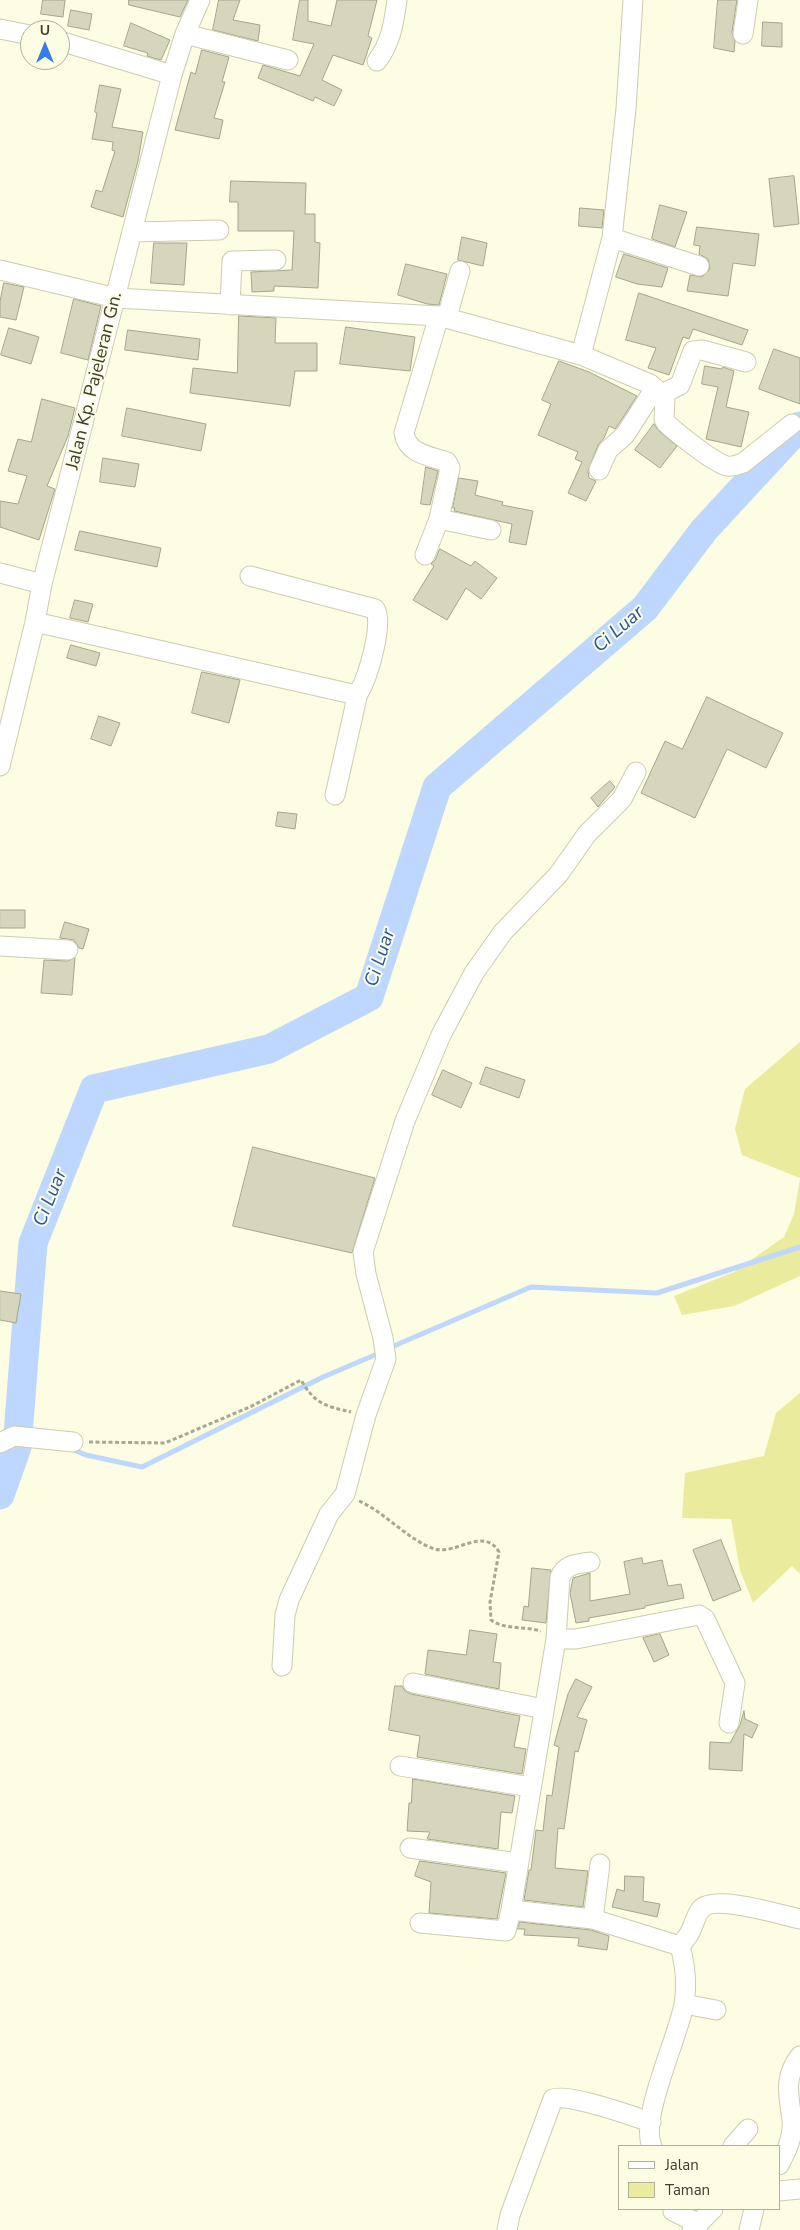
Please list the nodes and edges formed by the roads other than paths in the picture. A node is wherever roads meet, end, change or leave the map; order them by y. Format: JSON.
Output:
{"nodes":[{"id":1,"x":200,"y":0,"type":"edge"},
{"id":2,"x":397,"y":0,"type":"edge"},
{"id":3,"x":633,"y":0,"type":"edge"},
{"id":4,"x":748,"y":0,"type":"edge"},
{"id":5,"x":0,"y":30,"type":"edge"},
{"id":6,"x":20,"y":33,"type":"edge"},
{"id":7,"x":185,"y":34,"type":"junction"},
{"id":8,"x":743,"y":34,"type":"dead end"},
{"id":9,"x":70,"y":43,"type":"edge"},
{"id":10,"x":288,"y":60,"type":"dead end"},
{"id":11,"x":377,"y":61,"type":"dead end"},
{"id":12,"x":172,"y":75,"type":"junction"},
{"id":13,"x":219,"y":230,"type":"dead end"},
{"id":14,"x":133,"y":232,"type":"junction"},
{"id":15,"x":612,"y":238,"type":"junction"},
{"id":16,"x":276,"y":260,"type":"dead end"},
{"id":17,"x":699,"y":266,"type":"dead end"},
{"id":18,"x":0,"y":270,"type":"edge"},
{"id":19,"x":460,"y":271,"type":"dead end"},
{"id":20,"x":116,"y":298,"type":"junction"},
{"id":21,"x":230,"y":304,"type":"junction"},
{"id":22,"x":443,"y":316,"type":"junction"},
{"id":23,"x":581,"y":355,"type":"junction"},
{"id":24,"x":746,"y":362,"type":"dead end"},
{"id":25,"x":658,"y":391,"type":"junction"},
{"id":26,"x":792,"y":424,"type":"dead end"},
{"id":27,"x":599,"y":470,"type":"dead end"},
{"id":28,"x":439,"y":519,"type":"junction"},
{"id":29,"x":491,"y":530,"type":"dead end"},
{"id":30,"x":426,"y":555,"type":"dead end"},
{"id":31,"x":0,"y":573,"type":"edge"},
{"id":32,"x":250,"y":576,"type":"dead end"},
{"id":33,"x":42,"y":584,"type":"junction"},
{"id":34,"x":35,"y":622,"type":"junction"},
{"id":35,"x":358,"y":693,"type":"junction"},
{"id":36,"x":0,"y":766,"type":"edge"},
{"id":37,"x":636,"y":772,"type":"dead end"},
{"id":38,"x":336,"y":795,"type":"dead end"},
{"id":39,"x":0,"y":946,"type":"edge"},
{"id":40,"x":68,"y":950,"type":"dead end"},
{"id":41,"x":7,"y":1439,"type":"edge"},
{"id":42,"x":73,"y":1442,"type":"road end"},
{"id":43,"x":590,"y":1562,"type":"dead end"},
{"id":44,"x":556,"y":1639,"type":"junction"},
{"id":45,"x":282,"y":1666,"type":"dead end"},
{"id":46,"x":413,"y":1683,"type":"dead end"},
{"id":47,"x":544,"y":1709,"type":"junction"},
{"id":48,"x":729,"y":1723,"type":"dead end"},
{"id":49,"x":400,"y":1766,"type":"dead end"},
{"id":50,"x":531,"y":1787,"type":"junction"},
{"id":51,"x":410,"y":1848,"type":"dead end"},
{"id":52,"x":518,"y":1863,"type":"junction"},
{"id":53,"x":600,"y":1864,"type":"dead end"},
{"id":54,"x":511,"y":1910,"type":"junction"},
{"id":55,"x":592,"y":1919,"type":"junction"},
{"id":56,"x":800,"y":1919,"type":"edge"},
{"id":57,"x":420,"y":1923,"type":"dead end"},
{"id":58,"x":680,"y":1946,"type":"junction"},
{"id":59,"x":684,"y":2004,"type":"junction"},
{"id":60,"x":716,"y":2010,"type":"dead end"},
{"id":61,"x":800,"y":2056,"type":"edge"},
{"id":62,"x":651,"y":2122,"type":"junction"},
{"id":63,"x":748,"y":2129,"type":"dead end"},
{"id":64,"x":652,"y":2145,"type":"edge"},
{"id":65,"x":734,"y":2145,"type":"edge"},
{"id":66,"x":780,"y":2163,"type":"edge"},
{"id":67,"x":800,"y":2189,"type":"edge"},
{"id":68,"x":780,"y":2191,"type":"edge"},
{"id":69,"x":673,"y":2210,"type":"edge"},
{"id":70,"x":711,"y":2210,"type":"edge"},
{"id":71,"x":754,"y":2210,"type":"edge"},
{"id":72,"x":696,"y":2227,"type":"edge"},
{"id":73,"x":507,"y":2230,"type":"edge"},
{"id":74,"x":749,"y":2230,"type":"edge"}],
"edges":[{"from":1,"to":7,"type":"street","name":"Jalan Kp. Pajeleran Gn."},
{"from":2,"to":11,"type":"street"},
{"from":3,"to":15,"type":"street"},
{"from":4,"to":8,"type":"street"},
{"from":5,"to":6,"type":"street"},
{"from":7,"to":10,"type":"street"},
{"from":7,"to":12,"type":"street","name":"Jalan Kp. Pajeleran Gn."},
{"from":9,"to":12,"type":"street"},
{"from":12,"to":14,"type":"street","name":"Jalan Kp. Pajeleran Gn."},
{"from":13,"to":14,"type":"street"},
{"from":14,"to":20,"type":"street","name":"Jalan Kp. Pajeleran Gn."},
{"from":15,"to":17,"type":"street"},
{"from":15,"to":23,"type":"street"},
{"from":16,"to":21,"type":"street"},
{"from":18,"to":20,"type":"street"},
{"from":19,"to":22,"type":"street"},
{"from":20,"to":21,"type":"street"},
{"from":20,"to":33,"type":"street","name":"Jalan Kp. Pajeleran Gn."},
{"from":21,"to":22,"type":"street"},
{"from":22,"to":23,"type":"street"},
{"from":22,"to":28,"type":"street"},
{"from":23,"to":25,"type":"street"},
{"from":24,"to":25,"type":"street"},
{"from":25,"to":26,"type":"street"},
{"from":25,"to":27,"type":"street"},
{"from":28,"to":29,"type":"street"},
{"from":28,"to":30,"type":"street"},
{"from":31,"to":33,"type":"street"},
{"from":32,"to":35,"type":"street"},
{"from":33,"to":34,"type":"street","name":"Jalan Kp. Pajeleran Gn."},
{"from":34,"to":35,"type":"street"},
{"from":34,"to":36,"type":"street","name":"Jalan Kp. Pajeleran Gn."},
{"from":35,"to":38,"type":"street"},
{"from":37,"to":45,"type":"street"},
{"from":39,"to":40,"type":"street"},
{"from":41,"to":42,"type":"street"},
{"from":43,"to":44,"type":"street"},
{"from":44,"to":47,"type":"street"},
{"from":44,"to":48,"type":"street"},
{"from":46,"to":47,"type":"street"},
{"from":47,"to":50,"type":"street"},
{"from":49,"to":50,"type":"street"},
{"from":50,"to":52,"type":"street"},
{"from":51,"to":52,"type":"street"},
{"from":52,"to":54,"type":"street"},
{"from":53,"to":55,"type":"street"},
{"from":54,"to":55,"type":"street"},
{"from":54,"to":57,"type":"street"},
{"from":55,"to":58,"type":"street"},
{"from":56,"to":58,"type":"street"},
{"from":58,"to":59,"type":"street"},
{"from":59,"to":60,"type":"street"},
{"from":59,"to":62,"type":"street"},
{"from":61,"to":66,"type":"street"},
{"from":62,"to":64,"type":"street"},
{"from":62,"to":73,"type":"street"},
{"from":63,"to":65,"type":"street"},
{"from":67,"to":68,"type":"street"},
{"from":69,"to":72,"type":"street"},
{"from":70,"to":72,"type":"street"},
{"from":71,"to":74,"type":"street"}]}
